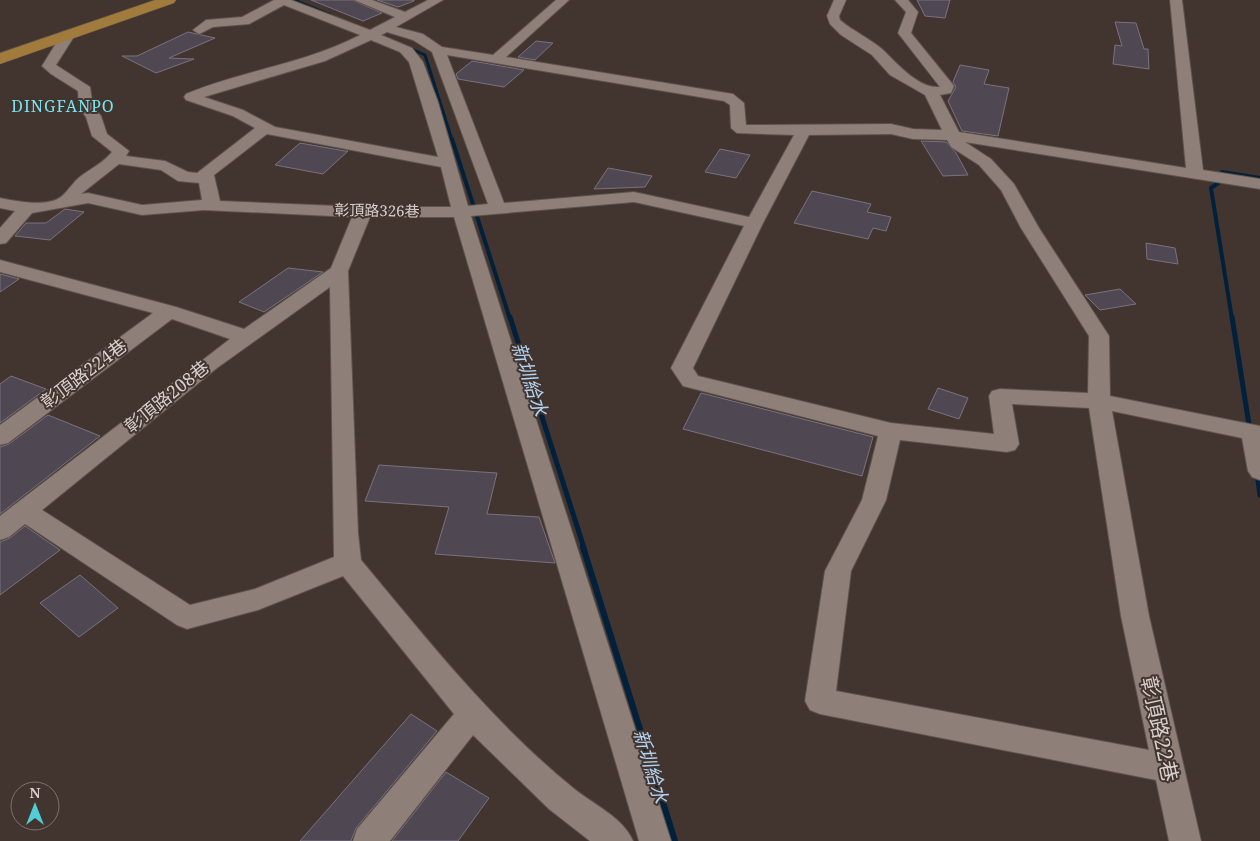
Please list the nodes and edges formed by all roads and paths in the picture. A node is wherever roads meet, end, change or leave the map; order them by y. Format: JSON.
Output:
{"nodes":[{"id":1,"x":169,"y":0,"type":"edge"},
{"id":2,"x":288,"y":0,"type":"edge"},
{"id":3,"x":360,"y":0,"type":"edge"},
{"id":4,"x":437,"y":0,"type":"edge"},
{"id":5,"x":563,"y":0,"type":"edge"},
{"id":6,"x":840,"y":0,"type":"edge"},
{"id":7,"x":900,"y":0,"type":"edge"},
{"id":8,"x":1176,"y":0,"type":"edge"},
{"id":9,"x":405,"y":16,"type":"junction"},
{"id":10,"x":199,"y":30,"type":"dead end"},
{"id":11,"x":377,"y":30,"type":"junction"},
{"id":12,"x":68,"y":35,"type":"junction"},
{"id":13,"x":438,"y":50,"type":"junction"},
{"id":14,"x":0,"y":59,"type":"edge"},
{"id":15,"x":496,"y":59,"type":"junction"},
{"id":16,"x":931,"y":92,"type":"junction"},
{"id":17,"x":264,"y":129,"type":"junction"},
{"id":18,"x":804,"y":131,"type":"junction"},
{"id":19,"x":952,"y":136,"type":"junction"},
{"id":20,"x":114,"y":159,"type":"junction"},
{"id":21,"x":449,"y":164,"type":"junction"},
{"id":22,"x":1196,"y":173,"type":"junction"},
{"id":23,"x":206,"y":179,"type":"junction"},
{"id":24,"x":1260,"y":184,"type":"edge"},
{"id":25,"x":68,"y":200,"type":"junction"},
{"id":26,"x":0,"y":202,"type":"edge"},
{"id":27,"x":212,"y":205,"type":"junction"},
{"id":28,"x":27,"y":208,"type":"junction"},
{"id":29,"x":478,"y":211,"type":"junction"},
{"id":30,"x":363,"y":212,"type":"junction"},
{"id":31,"x":754,"y":223,"type":"junction"},
{"id":32,"x":0,"y":239,"type":"edge"},
{"id":33,"x":0,"y":266,"type":"edge"},
{"id":34,"x":340,"y":271,"type":"junction"},
{"id":35,"x":169,"y":311,"type":"junction"},
{"id":36,"x":246,"y":337,"type":"junction"},
{"id":37,"x":1099,"y":401,"type":"junction"},
{"id":38,"x":891,"y":431,"type":"junction"},
{"id":39,"x":0,"y":437,"type":"edge"},
{"id":40,"x":1260,"y":471,"type":"edge"},
{"id":41,"x":25,"y":511,"type":"junction"},
{"id":42,"x":0,"y":530,"type":"edge"},
{"id":43,"x":348,"y":563,"type":"junction"},
{"id":44,"x":472,"y":714,"type":"junction"},
{"id":45,"x":1168,"y":768,"type":"junction"},
{"id":46,"x":369,"y":841,"type":"edge"},
{"id":47,"x":616,"y":841,"type":"edge"},
{"id":48,"x":654,"y":841,"type":"edge"},
{"id":49,"x":1185,"y":841,"type":"edge"}],
"edges":[{"from":1,"to":12,"type":"main road"},
{"from":2,"to":10,"type":"street"},
{"from":2,"to":11,"type":"street"},
{"from":3,"to":9,"type":"street"},
{"from":4,"to":9,"type":"street"},
{"from":5,"to":15,"type":"street"},
{"from":6,"to":16,"type":"street"},
{"from":7,"to":16,"type":"street"},
{"from":8,"to":22,"type":"street"},
{"from":9,"to":11,"type":"street"},
{"from":11,"to":13,"type":"street"},
{"from":11,"to":17,"type":"street"},
{"from":11,"to":21,"type":"street"},
{"from":12,"to":14,"type":"main road"},
{"from":12,"to":20,"type":"street"},
{"from":13,"to":15,"type":"street"},
{"from":13,"to":29,"type":"street"},
{"from":15,"to":18,"type":"street"},
{"from":16,"to":19,"type":"street","name":"彰頂路22巷"},
{"from":17,"to":21,"type":"street"},
{"from":17,"to":23,"type":"street"},
{"from":18,"to":19,"type":"street"},
{"from":18,"to":31,"type":"street"},
{"from":19,"to":22,"type":"street"},
{"from":19,"to":37,"type":"street","name":"彰頂路22巷"},
{"from":20,"to":23,"type":"street"},
{"from":20,"to":25,"type":"street"},
{"from":21,"to":29,"type":"street"},
{"from":22,"to":24,"type":"street"},
{"from":23,"to":27,"type":"street"},
{"from":25,"to":27,"type":"street","name":"彰頂路326巷"},
{"from":25,"to":28,"type":"street","name":"彰頂路326巷"},
{"from":26,"to":28,"type":"street","name":"彰頂路326巷"},
{"from":27,"to":30,"type":"street","name":"彰頂路326巷"},
{"from":28,"to":32,"type":"street"},
{"from":29,"to":30,"type":"street","name":"彰頂路326巷"},
{"from":29,"to":31,"type":"street","name":"彰頂路326巷"},
{"from":29,"to":48,"type":"street"},
{"from":30,"to":34,"type":"street"},
{"from":31,"to":38,"type":"street"},
{"from":33,"to":35,"type":"street"},
{"from":34,"to":36,"type":"street","name":"彰頂路208巷"},
{"from":34,"to":43,"type":"street"},
{"from":35,"to":36,"type":"street"},
{"from":35,"to":39,"type":"street","name":"彰頂路224巷"},
{"from":36,"to":41,"type":"street","name":"彰頂路208巷"},
{"from":37,"to":38,"type":"street"},
{"from":37,"to":40,"type":"street"},
{"from":37,"to":45,"type":"street","name":"彰頂路22巷"},
{"from":38,"to":45,"type":"street"},
{"from":41,"to":42,"type":"street","name":"彰頂路208巷"},
{"from":41,"to":43,"type":"street"},
{"from":43,"to":44,"type":"street"},
{"from":44,"to":46,"type":"street"},
{"from":44,"to":47,"type":"street"},
{"from":45,"to":49,"type":"street","name":"彰頂路22巷"}]}
